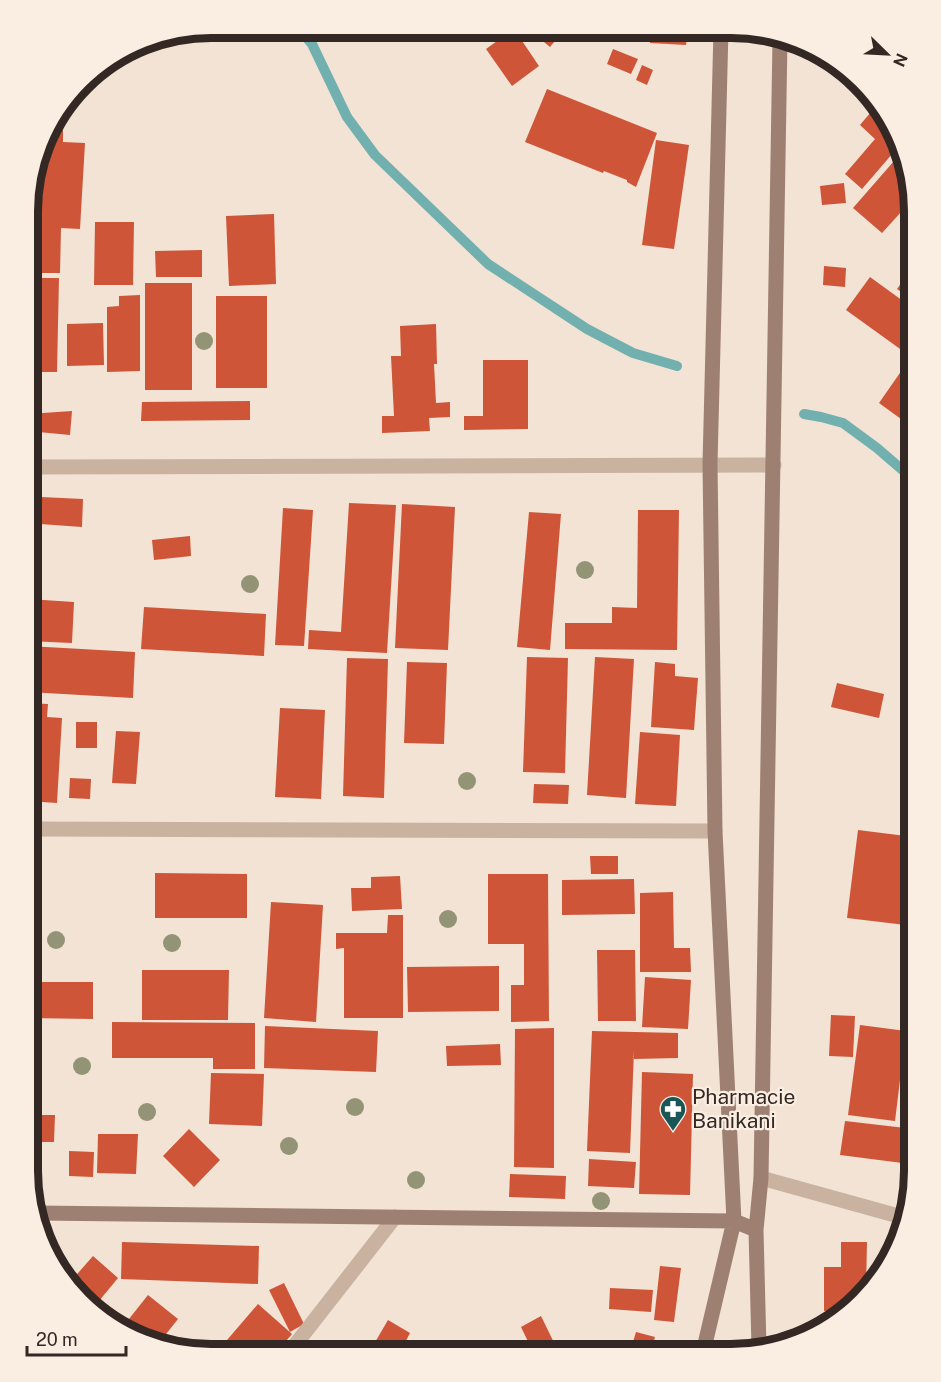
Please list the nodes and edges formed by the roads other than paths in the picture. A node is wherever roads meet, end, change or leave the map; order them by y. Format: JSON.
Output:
{"nodes":[{"id":1,"x":721,"y":38,"type":"edge"},
{"id":2,"x":780,"y":45,"type":"edge"},
{"id":3,"x":710,"y":464,"type":"junction"},
{"id":4,"x":774,"y":465,"type":"junction"},
{"id":5,"x":38,"y":467,"type":"edge"},
{"id":6,"x":38,"y":829,"type":"edge"},
{"id":7,"x":715,"y":831,"type":"junction"},
{"id":8,"x":761,"y":1178,"type":"junction"},
{"id":9,"x":43,"y":1213,"type":"edge"},
{"id":10,"x":897,"y":1216,"type":"edge"},
{"id":11,"x":395,"y":1217,"type":"junction"},
{"id":12,"x":734,"y":1221,"type":"junction"},
{"id":13,"x":756,"y":1230,"type":"junction"},
{"id":14,"x":759,"y":1342,"type":"edge"},
{"id":15,"x":296,"y":1344,"type":"edge"},
{"id":16,"x":705,"y":1344,"type":"edge"}],
"edges":[{"from":1,"to":3,"type":"street"},
{"from":2,"to":4,"type":"street"},
{"from":3,"to":4,"type":"street"},
{"from":3,"to":5,"type":"street"},
{"from":3,"to":7,"type":"street"},
{"from":4,"to":8,"type":"street"},
{"from":6,"to":7,"type":"street"},
{"from":7,"to":12,"type":"street"},
{"from":8,"to":10,"type":"street"},
{"from":8,"to":13,"type":"street"},
{"from":9,"to":11,"type":"street"},
{"from":11,"to":12,"type":"street"},
{"from":11,"to":15,"type":"street"},
{"from":12,"to":13,"type":"street"},
{"from":12,"to":16,"type":"street"},
{"from":13,"to":14,"type":"street"}]}
